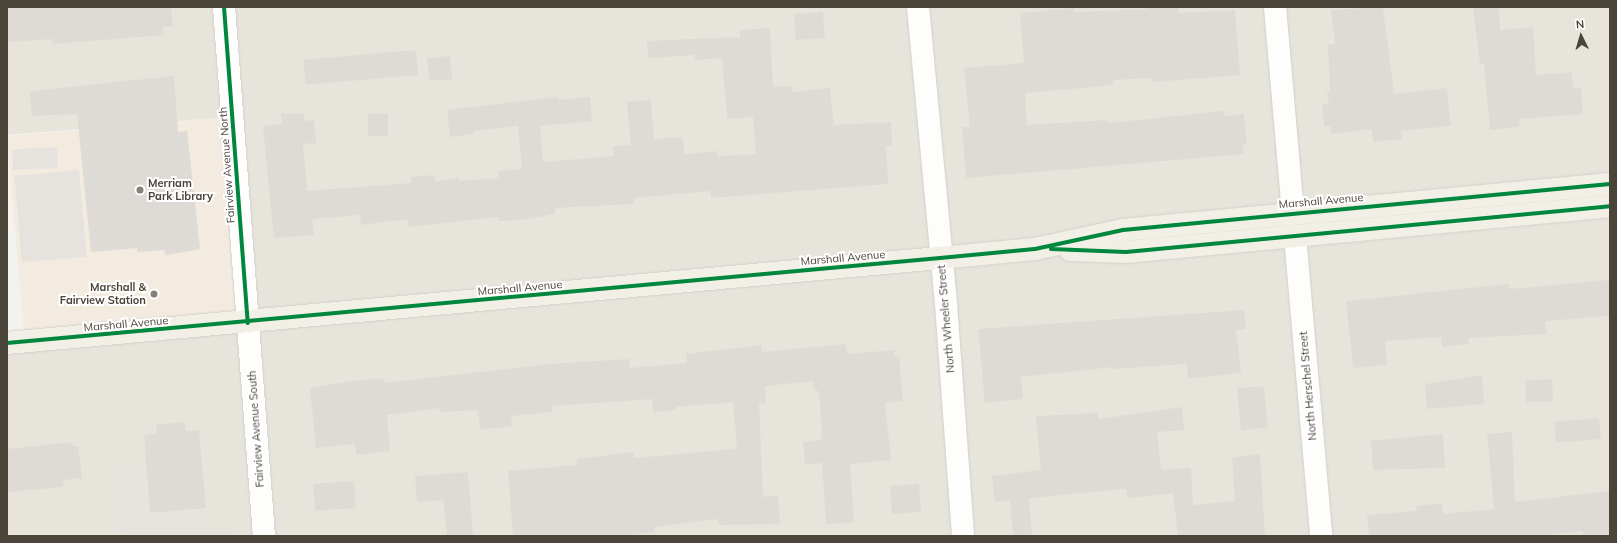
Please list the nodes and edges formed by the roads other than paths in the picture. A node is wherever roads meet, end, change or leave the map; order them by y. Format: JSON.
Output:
{"nodes":[{"id":1,"x":224,"y":7,"type":"edge"},
{"id":2,"x":918,"y":7,"type":"edge"},
{"id":3,"x":1275,"y":7,"type":"edge"},
{"id":4,"x":1610,"y":184,"type":"edge"},
{"id":5,"x":1610,"y":206,"type":"edge"},
{"id":6,"x":1293,"y":213,"type":"junction"},
{"id":7,"x":1295,"y":236,"type":"junction"},
{"id":8,"x":1035,"y":249,"type":"junction"},
{"id":9,"x":940,"y":258,"type":"junction"},
{"id":10,"x":248,"y":323,"type":"junction"},
{"id":11,"x":7,"y":343,"type":"edge"},
{"id":12,"x":264,"y":536,"type":"edge"},
{"id":13,"x":963,"y":536,"type":"edge"},
{"id":14,"x":1320,"y":536,"type":"edge"}],
"edges":[{"from":1,"to":10,"type":"street","name":"Fairview Avenue North"},
{"from":2,"to":9,"type":"street","name":"North Wheeler Street"},
{"from":3,"to":6,"type":"street"},
{"from":4,"to":6,"type":"main road","name":"Marshall Avenue"},
{"from":5,"to":7,"type":"main road","name":"Marshall Avenue"},
{"from":6,"to":8,"type":"main road","name":"Marshall Avenue"},
{"from":7,"to":8,"type":"main road","name":"Marshall Avenue"},
{"from":7,"to":14,"type":"street","name":"North Herschel Street"},
{"from":8,"to":9,"type":"main road","name":"Marshall Avenue"},
{"from":9,"to":10,"type":"main road","name":"Marshall Avenue"},
{"from":9,"to":13,"type":"street","name":"North Wheeler Street"},
{"from":10,"to":11,"type":"main road","name":"Marshall Avenue"},
{"from":10,"to":12,"type":"street","name":"Fairview Avenue South"}]}
